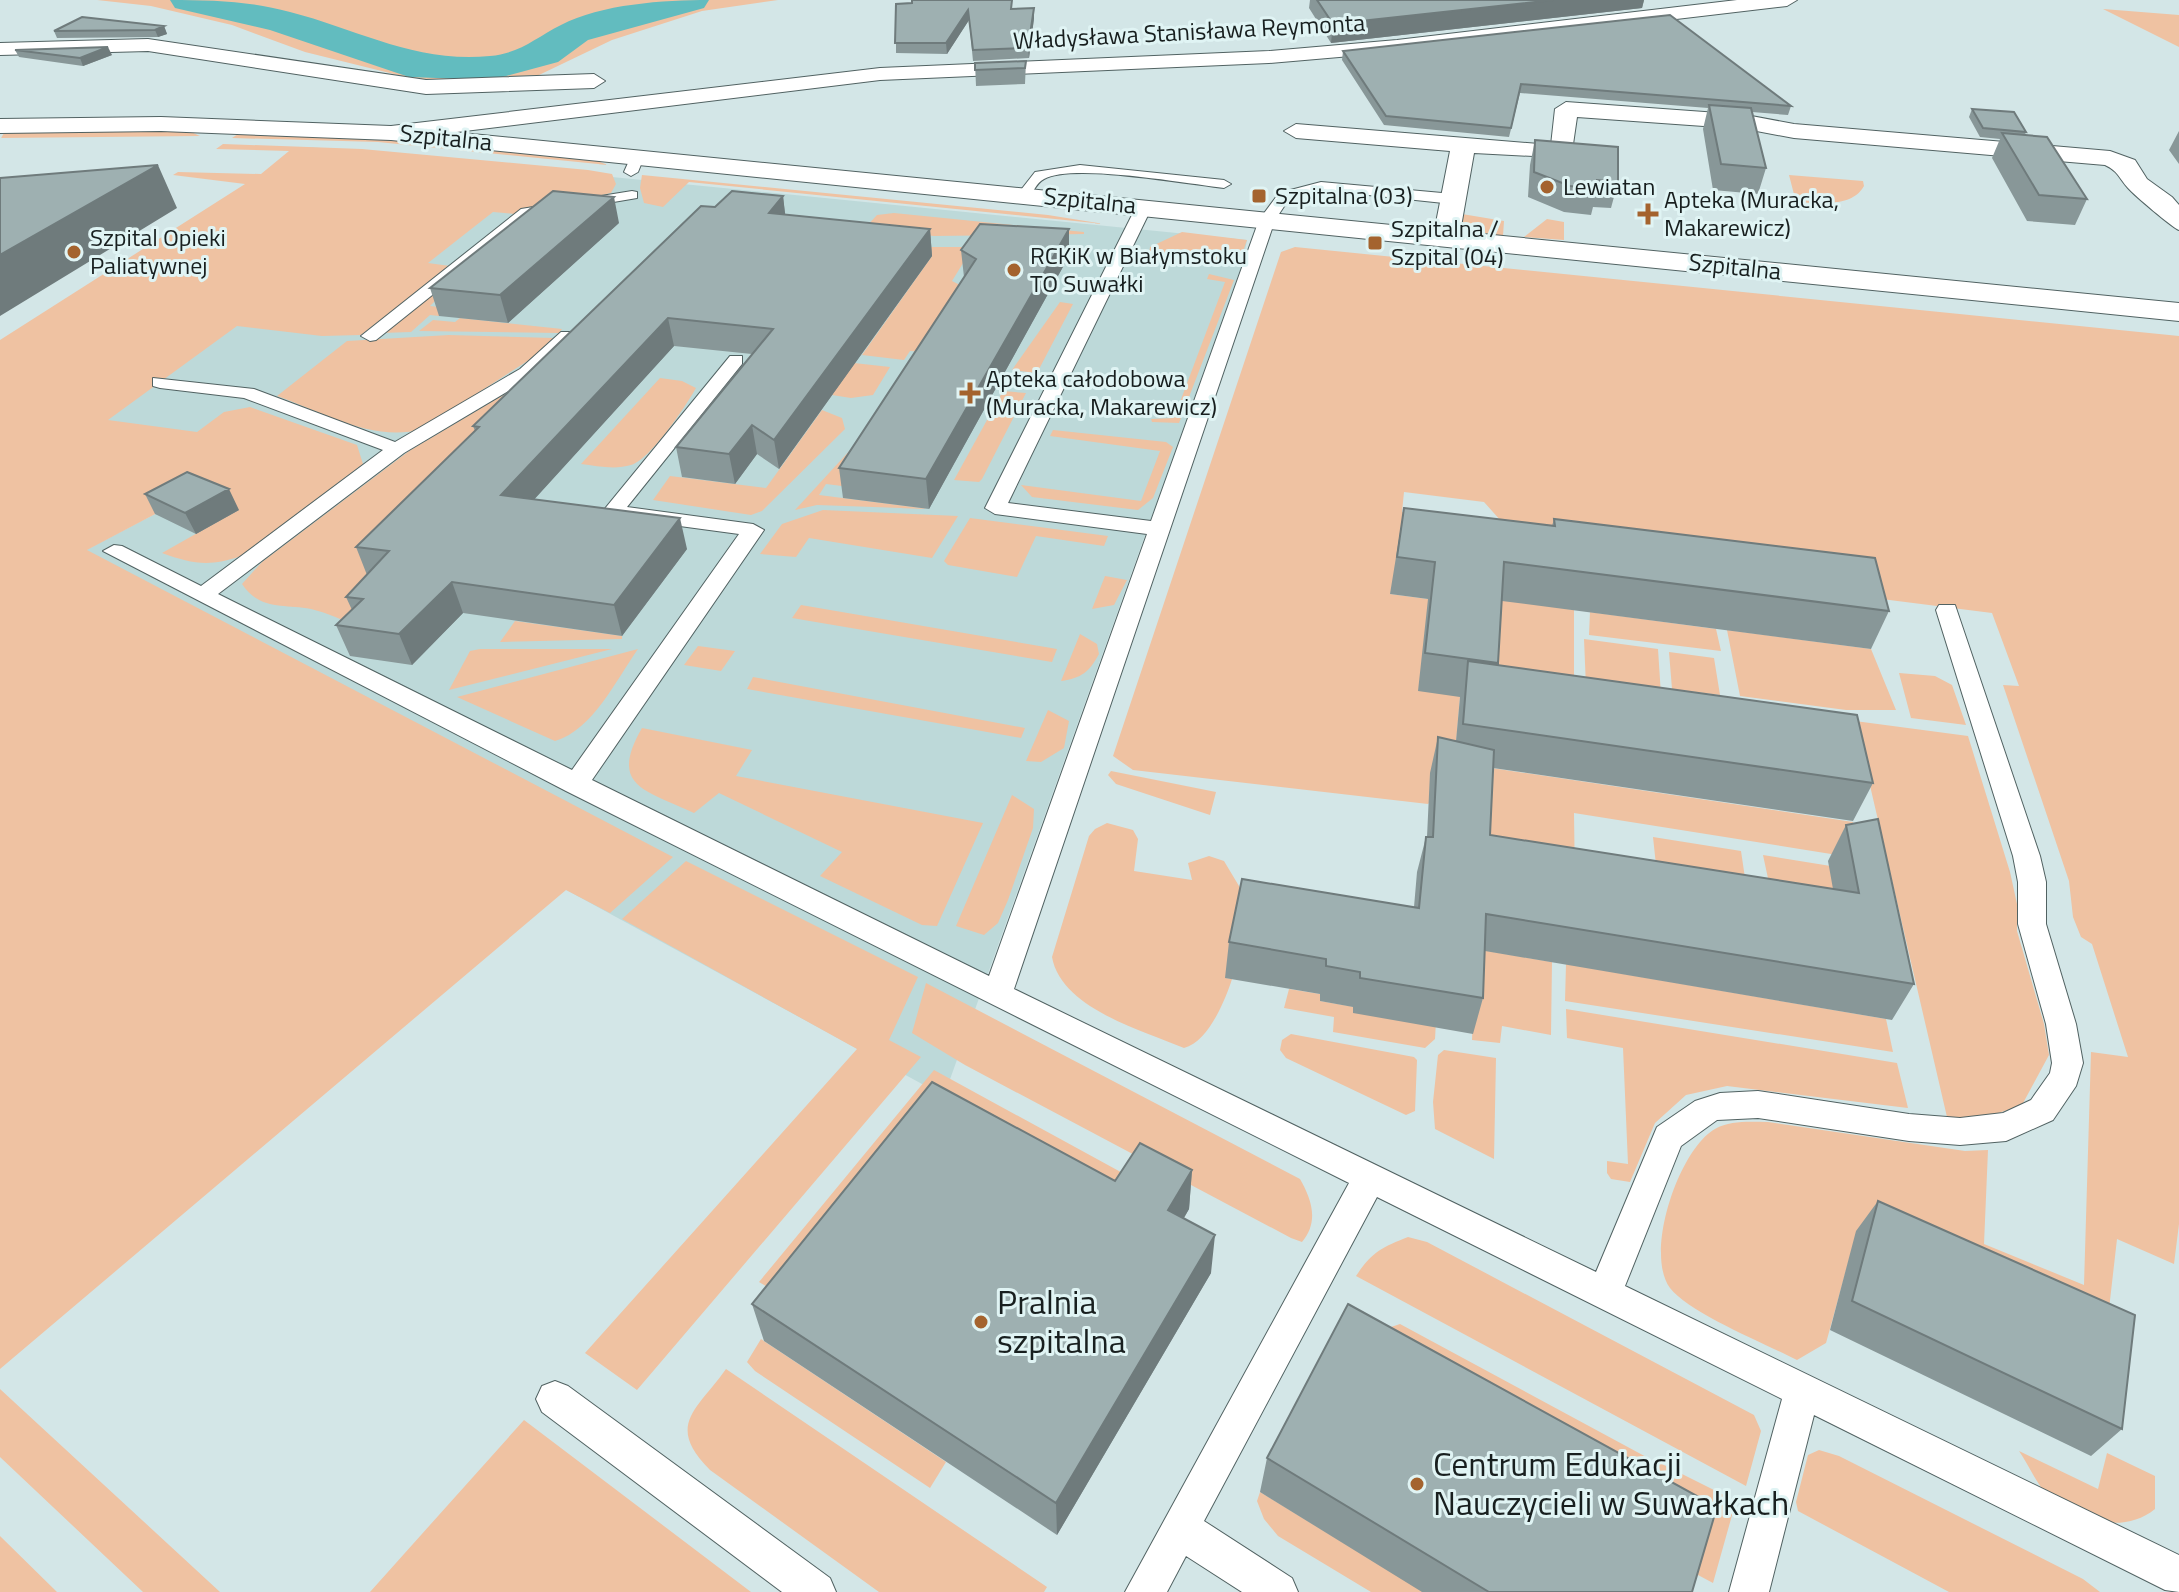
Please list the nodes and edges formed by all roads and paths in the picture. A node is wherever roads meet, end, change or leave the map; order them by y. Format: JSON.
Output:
{"nodes":[{"id":1,"x":1787,"y":0,"type":"edge"},
{"id":2,"x":0,"y":49,"type":"edge"},
{"id":3,"x":880,"y":74,"type":"junction"},
{"id":4,"x":677,"y":76,"type":"dead end"},
{"id":5,"x":614,"y":80,"type":"dead end"},
{"id":6,"x":0,"y":126,"type":"edge"},
{"id":7,"x":1296,"y":131,"type":"dead end"},
{"id":8,"x":391,"y":133,"type":"junction"},
{"id":9,"x":1463,"y":145,"type":"junction"},
{"id":10,"x":1224,"y":184,"type":"dead end"},
{"id":11,"x":632,"y":195,"type":"dead end"},
{"id":12,"x":1024,"y":195,"type":"junction"},
{"id":13,"x":1453,"y":199,"type":"junction"},
{"id":14,"x":1144,"y":207,"type":"junction"},
{"id":15,"x":1267,"y":220,"type":"junction"},
{"id":16,"x":2179,"y":222,"type":"edge"},
{"id":17,"x":1131,"y":232,"type":"junction"},
{"id":18,"x":1105,"y":238,"type":"dead end"},
{"id":19,"x":1446,"y":238,"type":"junction"},
{"id":20,"x":2179,"y":312,"type":"edge"},
{"id":21,"x":370,"y":336,"type":"dead end"},
{"id":22,"x":567,"y":336,"type":"edge"},
{"id":23,"x":736,"y":360,"type":"dead end"},
{"id":24,"x":160,"y":382,"type":"dead end"},
{"id":25,"x":397,"y":449,"type":"junction"},
{"id":26,"x":1161,"y":529,"type":"junction"},
{"id":27,"x":114,"y":551,"type":"dead end"},
{"id":28,"x":202,"y":596,"type":"junction"},
{"id":29,"x":1947,"y":610,"type":"dead end"},
{"id":30,"x":575,"y":785,"type":"junction"},
{"id":31,"x":997,"y":994,"type":"junction"},
{"id":32,"x":1369,"y":1179,"type":"junction"},
{"id":33,"x":1604,"y":1295,"type":"junction"},
{"id":34,"x":1802,"y":1392,"type":"junction"},
{"id":35,"x":555,"y":1399,"type":"dead end"},
{"id":36,"x":1179,"y":1528,"type":"junction"},
{"id":37,"x":2179,"y":1576,"type":"edge"},
{"id":38,"x":816,"y":1592,"type":"edge"},
{"id":39,"x":1145,"y":1592,"type":"edge"},
{"id":40,"x":1278,"y":1592,"type":"edge"},
{"id":41,"x":1749,"y":1592,"type":"edge"}],
"edges":[{"from":1,"to":3,"type":"street","name":"Władysława Stanisława Reymonta"},
{"from":2,"to":5,"type":"street"},
{"from":3,"to":4,"type":"street","name":"Władysława Stanisława Reymonta"},
{"from":3,"to":8,"type":"street","name":"Władysława Stanisława Reymonta"},
{"from":6,"to":8,"type":"street","name":"Szpitalna"},
{"from":7,"to":9,"type":"street"},
{"from":8,"to":12,"type":"street","name":"Szpitalna"},
{"from":9,"to":13,"type":"street"},
{"from":9,"to":16,"type":"street"},
{"from":10,"to":12,"type":"lane"},
{"from":11,"to":21,"type":"lane"},
{"from":12,"to":14,"type":"street","name":"Szpitalna"},
{"from":13,"to":15,"type":"lane"},
{"from":13,"to":19,"type":"street"},
{"from":14,"to":15,"type":"street","name":"Szpitalna"},
{"from":14,"to":17,"type":"lane"},
{"from":15,"to":19,"type":"street","name":"Szpitalna"},
{"from":15,"to":26,"type":"lane"},
{"from":17,"to":18,"type":"lane"},
{"from":17,"to":26,"type":"lane"},
{"from":19,"to":20,"type":"street","name":"Szpitalna"},
{"from":22,"to":25,"type":"lane"},
{"from":23,"to":30,"type":"lane"},
{"from":24,"to":25,"type":"lane"},
{"from":25,"to":28,"type":"lane"},
{"from":26,"to":31,"type":"lane"},
{"from":27,"to":28,"type":"lane"},
{"from":28,"to":30,"type":"lane"},
{"from":29,"to":33,"type":"lane"},
{"from":30,"to":31,"type":"lane"},
{"from":31,"to":32,"type":"lane"},
{"from":32,"to":33,"type":"lane"},
{"from":32,"to":36,"type":"lane"},
{"from":33,"to":34,"type":"lane"},
{"from":34,"to":37,"type":"lane"},
{"from":34,"to":41,"type":"lane"},
{"from":35,"to":38,"type":"lane"},
{"from":36,"to":39,"type":"lane"},
{"from":36,"to":40,"type":"lane"}]}
